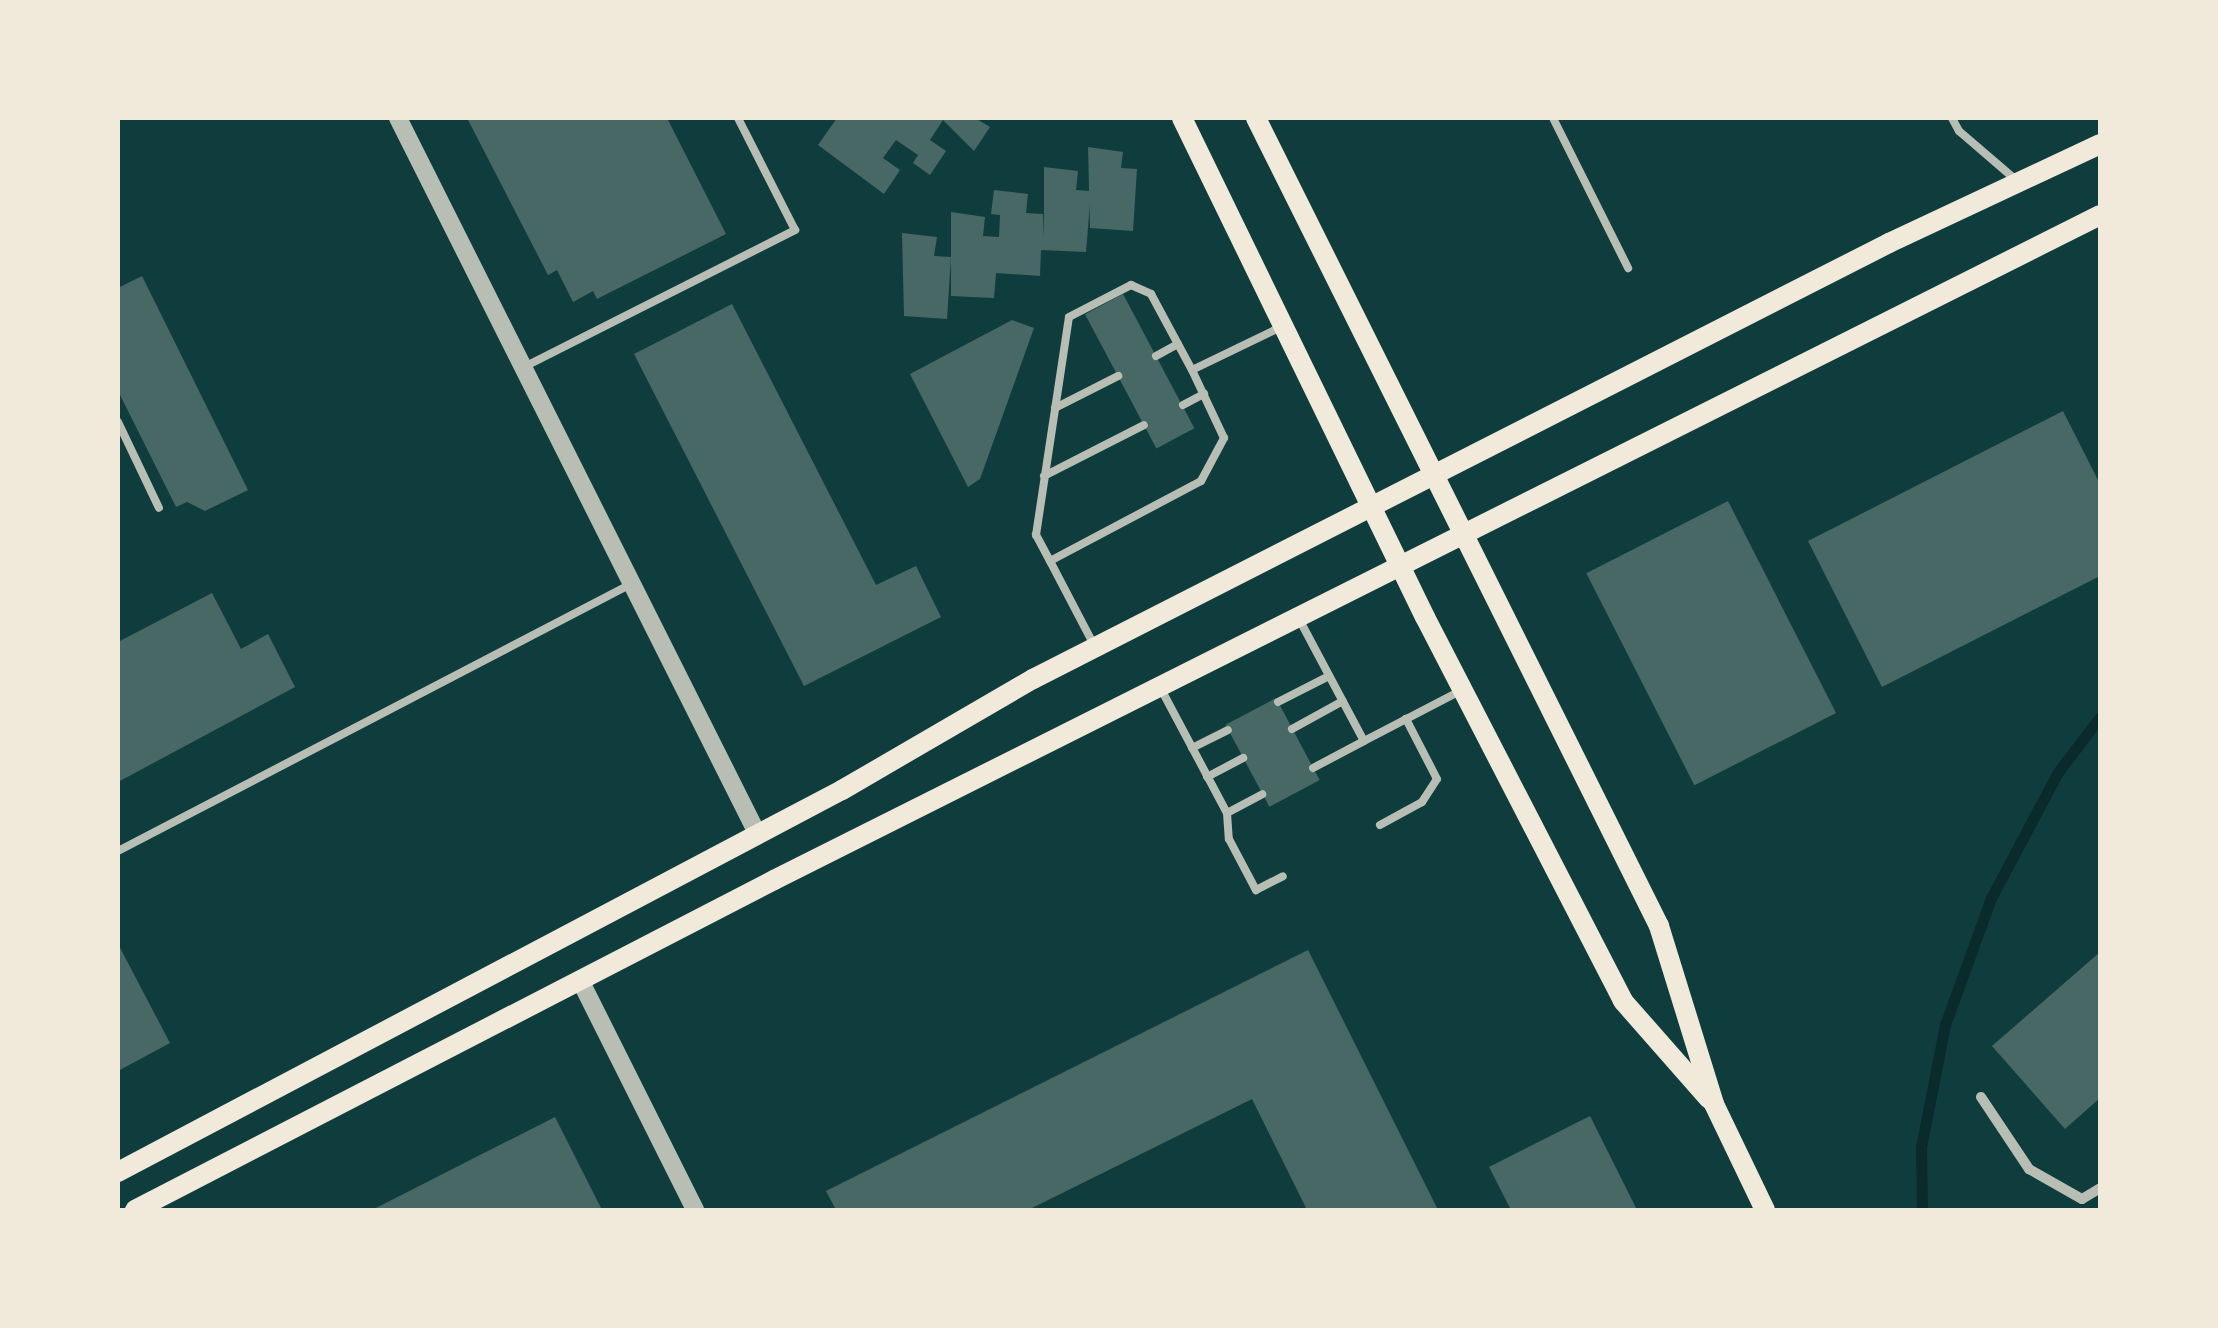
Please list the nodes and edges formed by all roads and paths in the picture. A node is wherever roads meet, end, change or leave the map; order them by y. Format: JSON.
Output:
{"nodes":[{"id":1,"x":398,"y":118,"type":"edge"},
{"id":2,"x":738,"y":118,"type":"edge"},
{"id":3,"x":1182,"y":118,"type":"edge"},
{"id":4,"x":1256,"y":118,"type":"edge"},
{"id":5,"x":1553,"y":118,"type":"edge"},
{"id":6,"x":1952,"y":118,"type":"edge"},
{"id":7,"x":2100,"y":144,"type":"edge"},
{"id":8,"x":2019,"y":182,"type":"junction"},
{"id":9,"x":2100,"y":215,"type":"edge"},
{"id":10,"x":1628,"y":268,"type":"dead end"},
{"id":11,"x":1284,"y":325,"type":"junction"},
{"id":12,"x":1178,"y":344,"type":"junction"},
{"id":13,"x":1156,"y":356,"type":"dead end"},
{"id":14,"x":524,"y":367,"type":"junction"},
{"id":15,"x":1192,"y":370,"type":"junction"},
{"id":16,"x":1118,"y":376,"type":"dead end"},
{"id":17,"x":1204,"y":394,"type":"junction"},
{"id":18,"x":1183,"y":405,"type":"dead end"},
{"id":19,"x":1055,"y":408,"type":"junction"},
{"id":20,"x":118,"y":422,"type":"edge"},
{"id":21,"x":1144,"y":425,"type":"dead end"},
{"id":22,"x":1435,"y":474,"type":"junction"},
{"id":23,"x":1044,"y":476,"type":"junction"},
{"id":24,"x":1372,"y":504,"type":"junction"},
{"id":25,"x":160,"y":508,"type":"dead end"},
{"id":26,"x":1464,"y":533,"type":"junction"},
{"id":27,"x":1050,"y":561,"type":"junction"},
{"id":28,"x":1400,"y":565,"type":"junction"},
{"id":29,"x":632,"y":583,"type":"junction"},
{"id":30,"x":1298,"y":618,"type":"junction"},
{"id":31,"x":1095,"y":647,"type":"junction"},
{"id":32,"x":1329,"y":676,"type":"junction"},
{"id":33,"x":1162,"y":689,"type":"junction"},
{"id":34,"x":1462,"y":690,"type":"junction"},
{"id":35,"x":1278,"y":702,"type":"dead end"},
{"id":36,"x":1343,"y":702,"type":"junction"},
{"id":37,"x":1406,"y":720,"type":"junction"},
{"id":38,"x":1228,"y":730,"type":"dead end"},
{"id":39,"x":1292,"y":730,"type":"dead end"},
{"id":40,"x":1364,"y":741,"type":"junction"},
{"id":41,"x":1192,"y":748,"type":"junction"},
{"id":42,"x":1243,"y":758,"type":"dead end"},
{"id":43,"x":1313,"y":768,"type":"dead end"},
{"id":44,"x":1207,"y":776,"type":"junction"},
{"id":45,"x":1262,"y":794,"type":"dead end"},
{"id":46,"x":1227,"y":813,"type":"junction"},
{"id":47,"x":1380,"y":825,"type":"dead end"},
{"id":48,"x":758,"y":835,"type":"junction"},
{"id":49,"x":118,"y":851,"type":"edge"},
{"id":50,"x":1283,"y":876,"type":"dead end"},
{"id":51,"x":580,"y":980,"type":"junction"},
{"id":52,"x":1981,"y":1097,"type":"dead end"},
{"id":53,"x":1714,"y":1104,"type":"junction"},
{"id":54,"x":118,"y":1172,"type":"edge"},
{"id":55,"x":2100,"y":1188,"type":"edge"},
{"id":56,"x":135,"y":1210,"type":"edge"},
{"id":57,"x":695,"y":1210,"type":"edge"},
{"id":58,"x":1765,"y":1210,"type":"edge"}],
"edges":[{"from":1,"to":14,"type":"street"},
{"from":2,"to":14,"type":"lane"},
{"from":3,"to":11,"type":"main road"},
{"from":4,"to":22,"type":"main road"},
{"from":5,"to":10,"type":"lane"},
{"from":6,"to":8,"type":"lane"},
{"from":7,"to":8,"type":"main road"},
{"from":8,"to":22,"type":"main road"},
{"from":9,"to":26,"type":"main road"},
{"from":11,"to":15,"type":"lane"},
{"from":11,"to":24,"type":"main road"},
{"from":12,"to":13,"type":"lane"},
{"from":12,"to":15,"type":"lane"},
{"from":12,"to":19,"type":"lane"},
{"from":14,"to":29,"type":"street"},
{"from":15,"to":17,"type":"lane"},
{"from":16,"to":19,"type":"lane"},
{"from":17,"to":18,"type":"lane"},
{"from":17,"to":27,"type":"lane"},
{"from":19,"to":23,"type":"lane"},
{"from":20,"to":25,"type":"lane"},
{"from":21,"to":23,"type":"lane"},
{"from":22,"to":24,"type":"main road"},
{"from":22,"to":26,"type":"main road"},
{"from":23,"to":27,"type":"lane"},
{"from":24,"to":28,"type":"main road"},
{"from":24,"to":31,"type":"main road"},
{"from":26,"to":28,"type":"main road"},
{"from":26,"to":53,"type":"main road"},
{"from":27,"to":31,"type":"lane"},
{"from":28,"to":30,"type":"main road"},
{"from":28,"to":34,"type":"main road"},
{"from":29,"to":48,"type":"street"},
{"from":29,"to":49,"type":"lane"},
{"from":30,"to":32,"type":"lane"},
{"from":30,"to":33,"type":"main road"},
{"from":31,"to":48,"type":"main road"},
{"from":32,"to":35,"type":"lane"},
{"from":32,"to":36,"type":"lane"},
{"from":33,"to":41,"type":"lane"},
{"from":33,"to":51,"type":"main road"},
{"from":34,"to":37,"type":"lane"},
{"from":34,"to":53,"type":"main road"},
{"from":36,"to":39,"type":"lane"},
{"from":36,"to":40,"type":"lane"},
{"from":37,"to":40,"type":"lane"},
{"from":37,"to":47,"type":"lane"},
{"from":38,"to":41,"type":"lane"},
{"from":40,"to":43,"type":"lane"},
{"from":41,"to":44,"type":"lane"},
{"from":42,"to":44,"type":"lane"},
{"from":44,"to":46,"type":"lane"},
{"from":45,"to":46,"type":"lane"},
{"from":46,"to":50,"type":"lane"},
{"from":48,"to":54,"type":"main road"},
{"from":51,"to":56,"type":"main road"},
{"from":51,"to":57,"type":"street"},
{"from":52,"to":55,"type":"street"},
{"from":53,"to":58,"type":"main road"}]}
